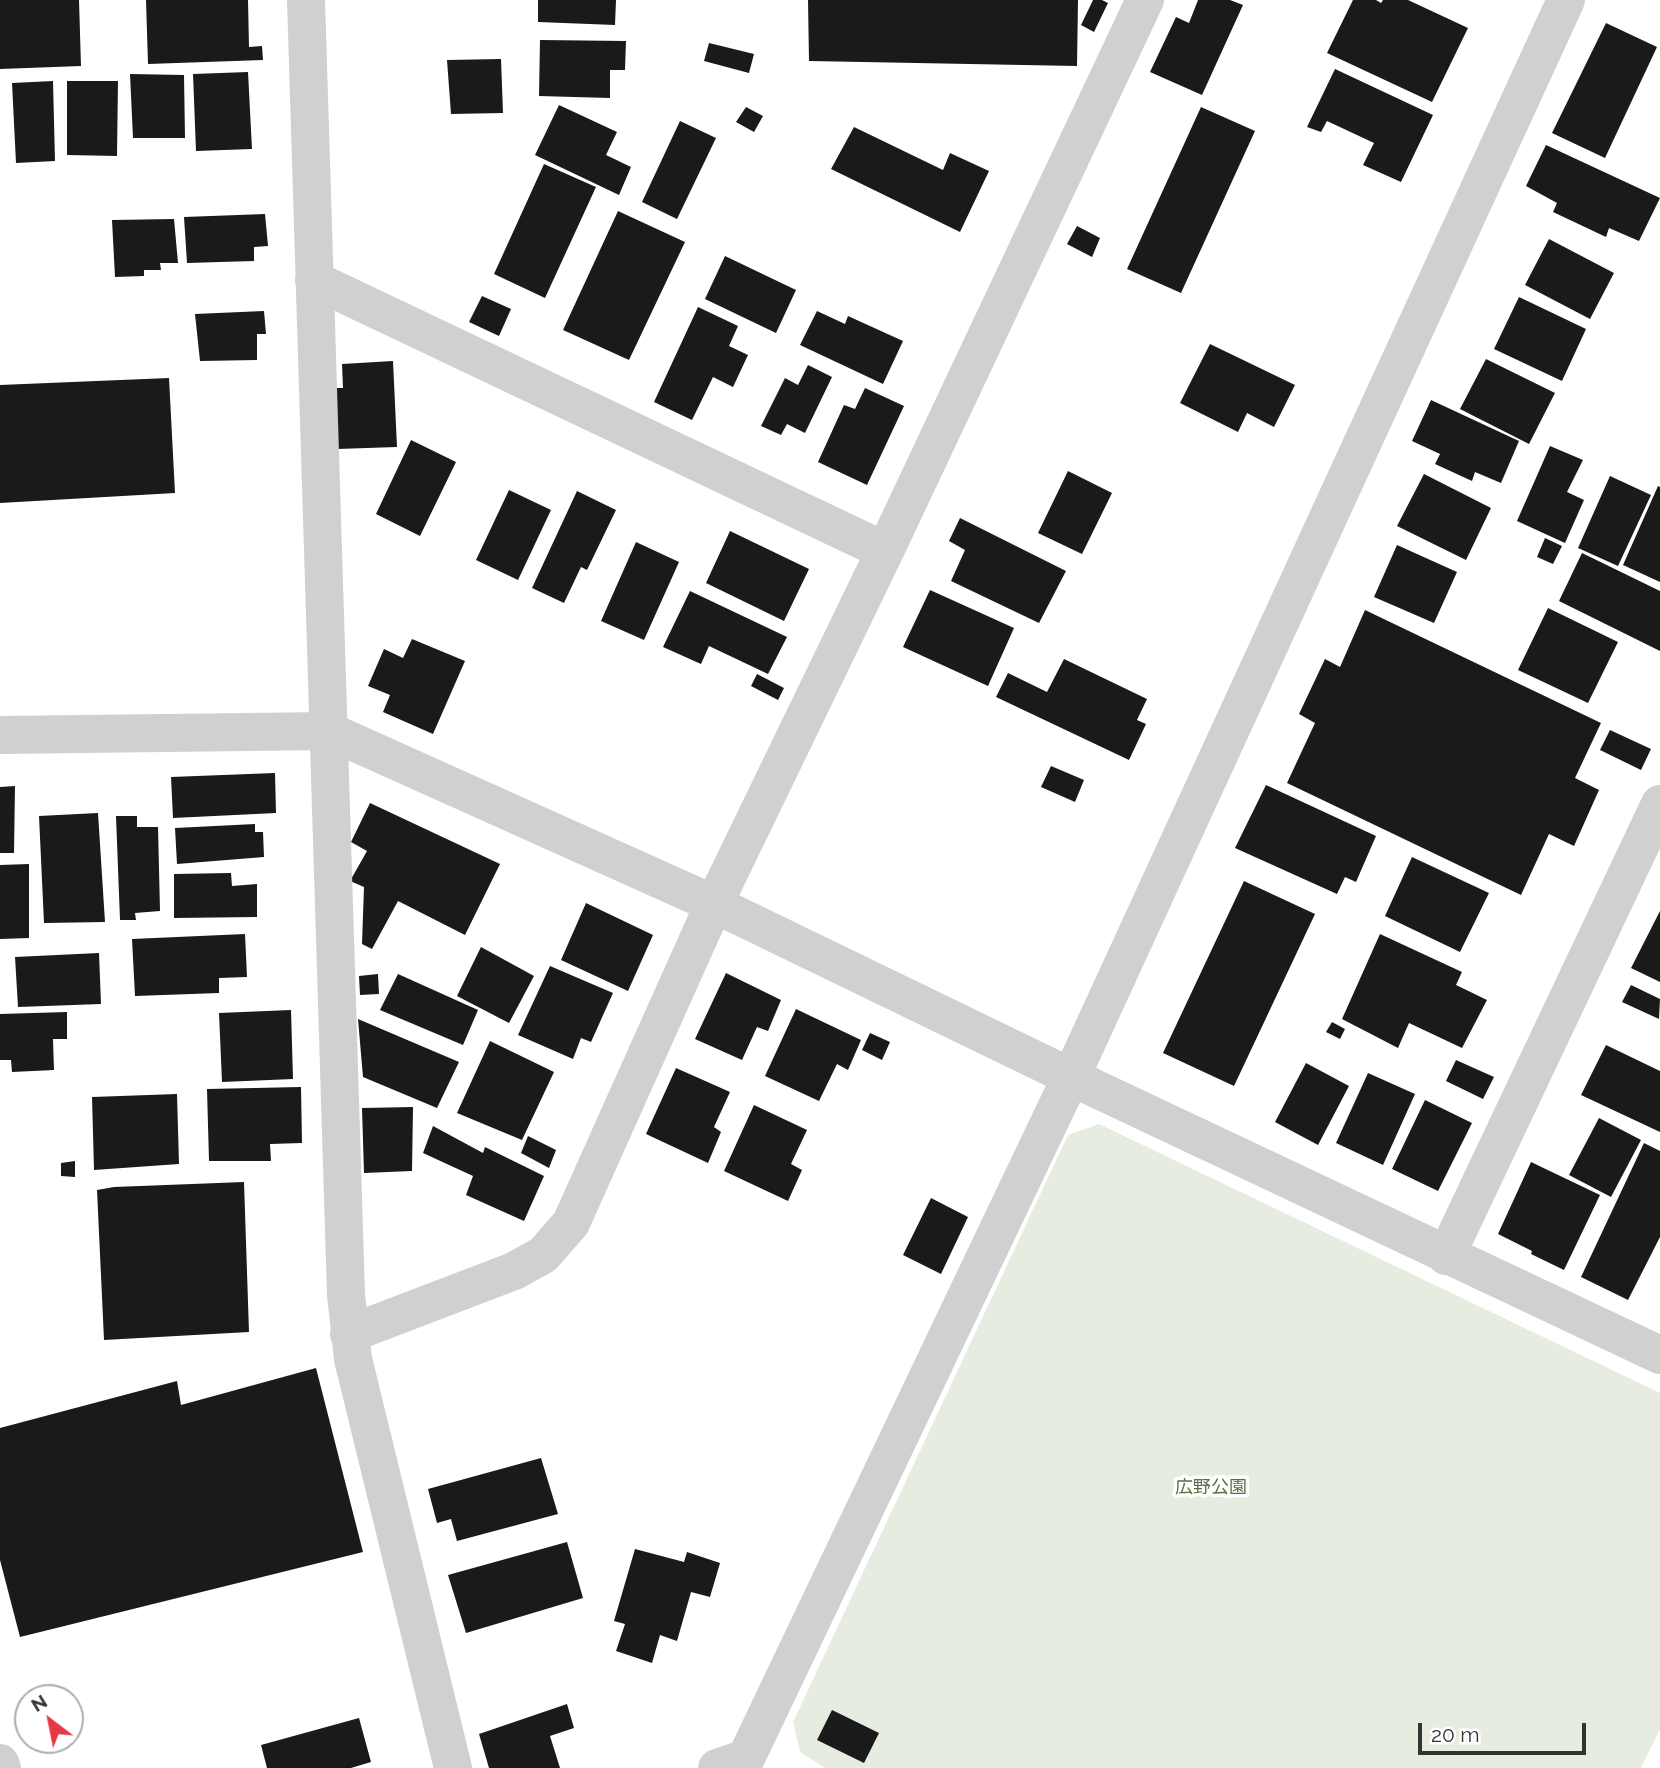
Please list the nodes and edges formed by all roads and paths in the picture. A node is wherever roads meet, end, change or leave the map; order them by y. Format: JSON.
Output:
{"nodes":[{"id":1,"x":306,"y":0,"type":"edge"},
{"id":2,"x":1145,"y":0,"type":"edge"},
{"id":3,"x":1566,"y":0,"type":"edge"},
{"id":4,"x":314,"y":280,"type":"junction"},
{"id":5,"x":885,"y":551,"type":"junction"},
{"id":6,"x":329,"y":731,"type":"junction"},
{"id":7,"x":0,"y":735,"type":"edge"},
{"id":8,"x":1660,"y":804,"type":"edge"},
{"id":9,"x":714,"y":904,"type":"junction"},
{"id":10,"x":1071,"y":1077,"type":"junction"},
{"id":11,"x":1446,"y":1256,"type":"junction"},
{"id":12,"x":349,"y":1334,"type":"junction"},
{"id":13,"x":1660,"y":1355,"type":"edge"},
{"id":14,"x":0,"y":1763,"type":"edge"},
{"id":15,"x":741,"y":1765,"type":"edge"},
{"id":16,"x":2,"y":1768,"type":"edge"},
{"id":17,"x":453,"y":1768,"type":"edge"}],
"edges":[{"from":1,"to":4,"type":"street"},
{"from":2,"to":5,"type":"street"},
{"from":3,"to":10,"type":"street"},
{"from":4,"to":5,"type":"street"},
{"from":4,"to":6,"type":"street"},
{"from":5,"to":9,"type":"street"},
{"from":6,"to":7,"type":"street"},
{"from":6,"to":9,"type":"street"},
{"from":6,"to":12,"type":"street"},
{"from":8,"to":11,"type":"street"},
{"from":9,"to":10,"type":"street"},
{"from":9,"to":12,"type":"street"},
{"from":10,"to":11,"type":"street"},
{"from":10,"to":15,"type":"street"},
{"from":11,"to":13,"type":"street"},
{"from":12,"to":17,"type":"street"},
{"from":14,"to":16,"type":"street"}]}
